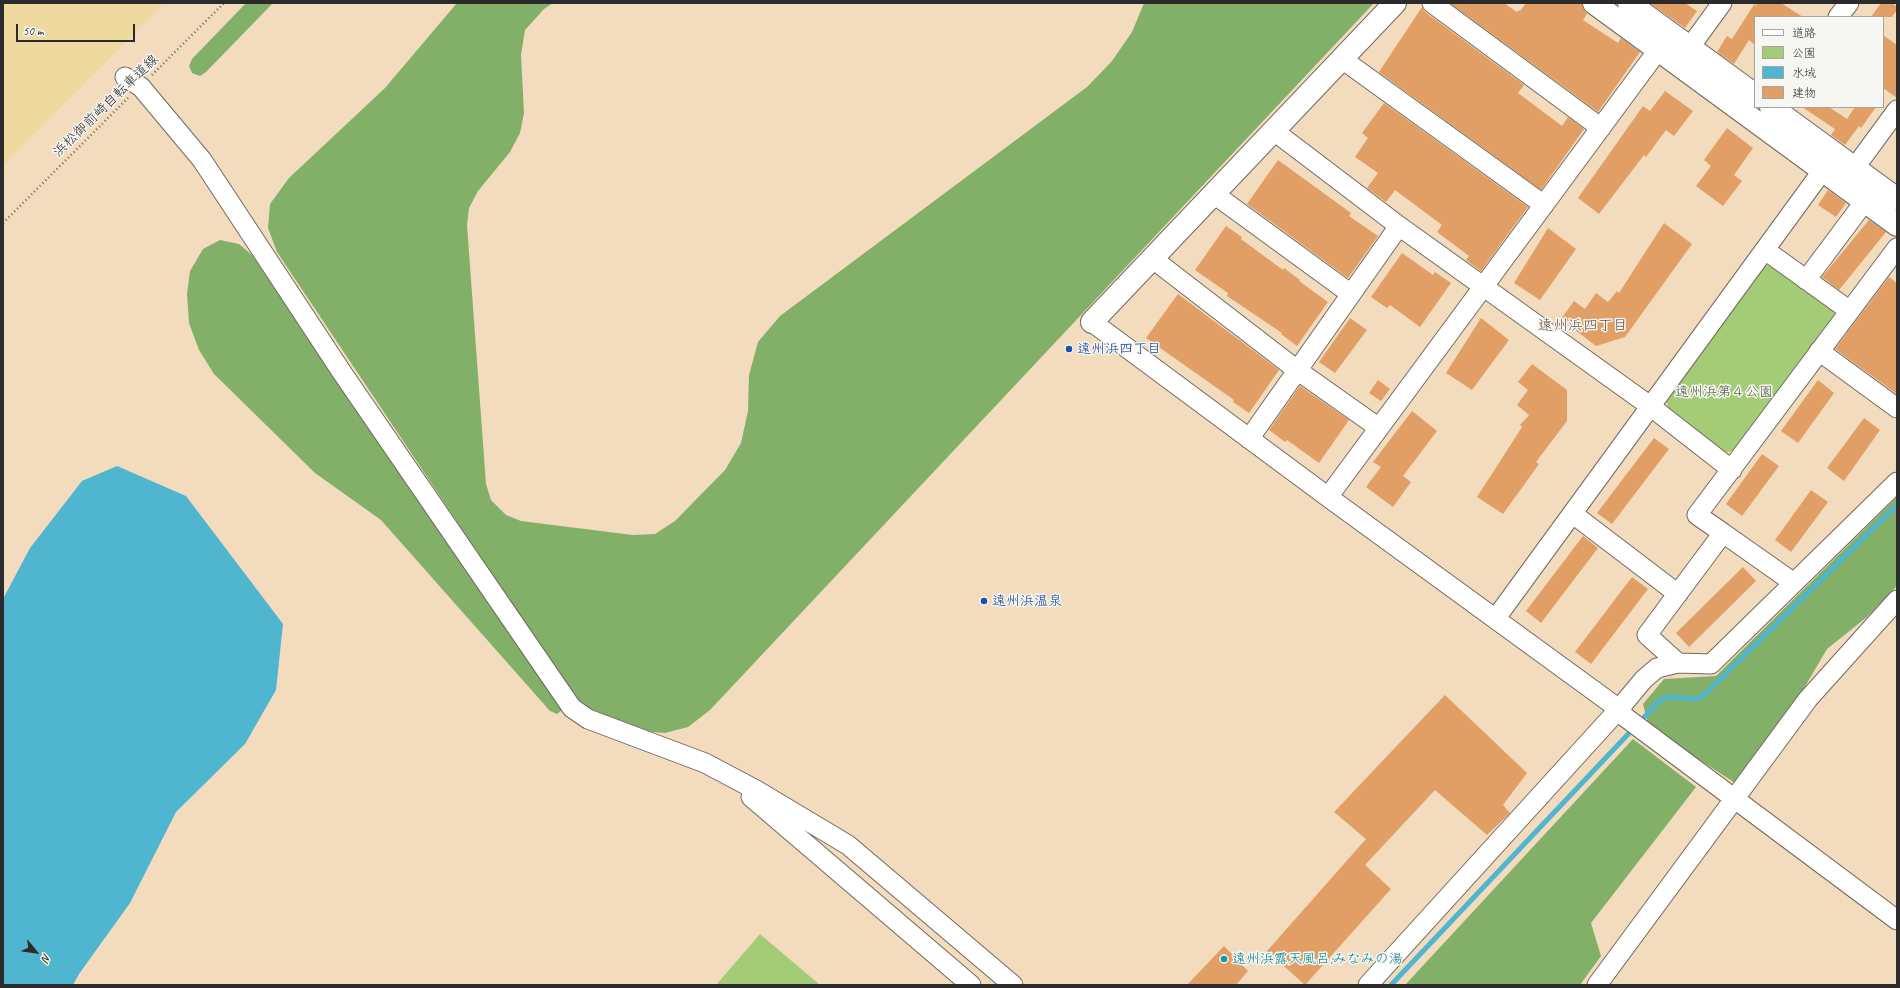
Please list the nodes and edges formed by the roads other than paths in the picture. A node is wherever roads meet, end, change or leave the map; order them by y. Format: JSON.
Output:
{"nodes":[{"id":1,"x":1395,"y":3,"type":"edge"},
{"id":2,"x":1432,"y":3,"type":"edge"},
{"id":3,"x":1595,"y":3,"type":"edge"},
{"id":4,"x":1629,"y":3,"type":"edge"},
{"id":5,"x":1722,"y":3,"type":"edge"},
{"id":6,"x":1848,"y":3,"type":"edge"},
{"id":7,"x":1839,"y":16,"type":"edge"},
{"id":8,"x":1664,"y":42,"type":"junction"},
{"id":9,"x":1690,"y":47,"type":"junction"},
{"id":10,"x":1342,"y":59,"type":"junction"},
{"id":11,"x":133,"y":82,"type":"road end"},
{"id":12,"x":1754,"y":94,"type":"edge"},
{"id":13,"x":1754,"y":102,"type":"edge"},
{"id":14,"x":1897,"y":110,"type":"edge"},
{"id":15,"x":1769,"y":112,"type":"edge"},
{"id":16,"x":1601,"y":128,"type":"junction"},
{"id":17,"x":1274,"y":131,"type":"junction"},
{"id":18,"x":1828,"y":162,"type":"junction"},
{"id":19,"x":1848,"y":177,"type":"junction"},
{"id":20,"x":1214,"y":194,"type":"junction"},
{"id":21,"x":1897,"y":199,"type":"edge"},
{"id":22,"x":1865,"y":201,"type":"junction"},
{"id":23,"x":1544,"y":205,"type":"junction"},
{"id":24,"x":1897,"y":225,"type":"edge"},
{"id":25,"x":1399,"y":226,"type":"junction"},
{"id":26,"x":1897,"y":248,"type":"edge"},
{"id":27,"x":1765,"y":250,"type":"junction"},
{"id":28,"x":1152,"y":259,"type":"junction"},
{"id":29,"x":1806,"y":280,"type":"junction"},
{"id":30,"x":1483,"y":287,"type":"junction"},
{"id":31,"x":1351,"y":294,"type":"junction"},
{"id":32,"x":1850,"y":311,"type":"junction"},
{"id":33,"x":1092,"y":322,"type":"joint"},
{"id":34,"x":1819,"y":351,"type":"junction"},
{"id":35,"x":1298,"y":370,"type":"junction"},
{"id":36,"x":1650,"y":406,"type":"junction"},
{"id":37,"x":1897,"y":408,"type":"edge"},
{"id":38,"x":1379,"y":428,"type":"junction"},
{"id":39,"x":1249,"y":439,"type":"junction"},
{"id":40,"x":1732,"y":470,"type":"junction"},
{"id":41,"x":1897,"y":482,"type":"edge"},
{"id":42,"x":1328,"y":497,"type":"junction"},
{"id":43,"x":1573,"y":514,"type":"junction"},
{"id":44,"x":1723,"y":533,"type":"junction"},
{"id":45,"x":1794,"y":583,"type":"junction"},
{"id":46,"x":1678,"y":594,"type":"junction"},
{"id":47,"x":1897,"y":600,"type":"edge"},
{"id":48,"x":1496,"y":618,"type":"junction"},
{"id":49,"x":1678,"y":663,"type":"junction"},
{"id":50,"x":1619,"y":709,"type":"junction"},
{"id":51,"x":722,"y":773,"type":"junction"},
{"id":52,"x":1735,"y":798,"type":"junction"},
{"id":53,"x":1897,"y":920,"type":"edge"},
{"id":54,"x":971,"y":985,"type":"edge"},
{"id":55,"x":1013,"y":985,"type":"edge"},
{"id":56,"x":1368,"y":985,"type":"edge"},
{"id":57,"x":1597,"y":985,"type":"edge"}],
"edges":[{"from":1,"to":10,"type":"street"},
{"from":2,"to":16,"type":"street"},
{"from":3,"to":8,"type":"street"},
{"from":4,"to":8,"type":"street"},
{"from":5,"to":9,"type":"street"},
{"from":6,"to":7,"type":"street"},
{"from":8,"to":9,"type":"street"},
{"from":8,"to":13,"type":"street"},
{"from":8,"to":16,"type":"street"},
{"from":9,"to":12,"type":"street"},
{"from":10,"to":17,"type":"street"},
{"from":10,"to":23,"type":"street"},
{"from":11,"to":51,"type":"street"},
{"from":14,"to":19,"type":"street"},
{"from":15,"to":18,"type":"street"},
{"from":16,"to":23,"type":"street"},
{"from":17,"to":20,"type":"street"},
{"from":17,"to":25,"type":"street"},
{"from":18,"to":19,"type":"street"},
{"from":18,"to":27,"type":"street"},
{"from":19,"to":21,"type":"street"},
{"from":19,"to":22,"type":"street"},
{"from":20,"to":28,"type":"street"},
{"from":20,"to":31,"type":"street"},
{"from":22,"to":24,"type":"street"},
{"from":22,"to":29,"type":"street"},
{"from":23,"to":30,"type":"street"},
{"from":25,"to":30,"type":"street"},
{"from":25,"to":31,"type":"street"},
{"from":26,"to":32,"type":"street"},
{"from":27,"to":29,"type":"street"},
{"from":27,"to":36,"type":"street"},
{"from":28,"to":33,"type":"street"},
{"from":28,"to":35,"type":"street"},
{"from":29,"to":32,"type":"street"},
{"from":30,"to":36,"type":"street"},
{"from":30,"to":38,"type":"street"},
{"from":31,"to":35,"type":"street"},
{"from":32,"to":34,"type":"street"},
{"from":33,"to":39,"type":"street"},
{"from":34,"to":37,"type":"street"},
{"from":34,"to":40,"type":"street"},
{"from":35,"to":38,"type":"street"},
{"from":35,"to":39,"type":"street"},
{"from":36,"to":40,"type":"street"},
{"from":36,"to":43,"type":"street"},
{"from":38,"to":42,"type":"street"},
{"from":39,"to":42,"type":"street"},
{"from":40,"to":44,"type":"street"},
{"from":41,"to":45,"type":"street"},
{"from":42,"to":48,"type":"street"},
{"from":43,"to":46,"type":"street"},
{"from":43,"to":48,"type":"street"},
{"from":44,"to":45,"type":"street"},
{"from":44,"to":46,"type":"street"},
{"from":45,"to":49,"type":"street"},
{"from":46,"to":49,"type":"street"},
{"from":47,"to":52,"type":"street"},
{"from":48,"to":50,"type":"street"},
{"from":49,"to":50,"type":"street"},
{"from":50,"to":52,"type":"street"},
{"from":50,"to":56,"type":"street"},
{"from":51,"to":54,"type":"street"},
{"from":51,"to":55,"type":"street"},
{"from":52,"to":53,"type":"street"},
{"from":52,"to":57,"type":"street"}]}
